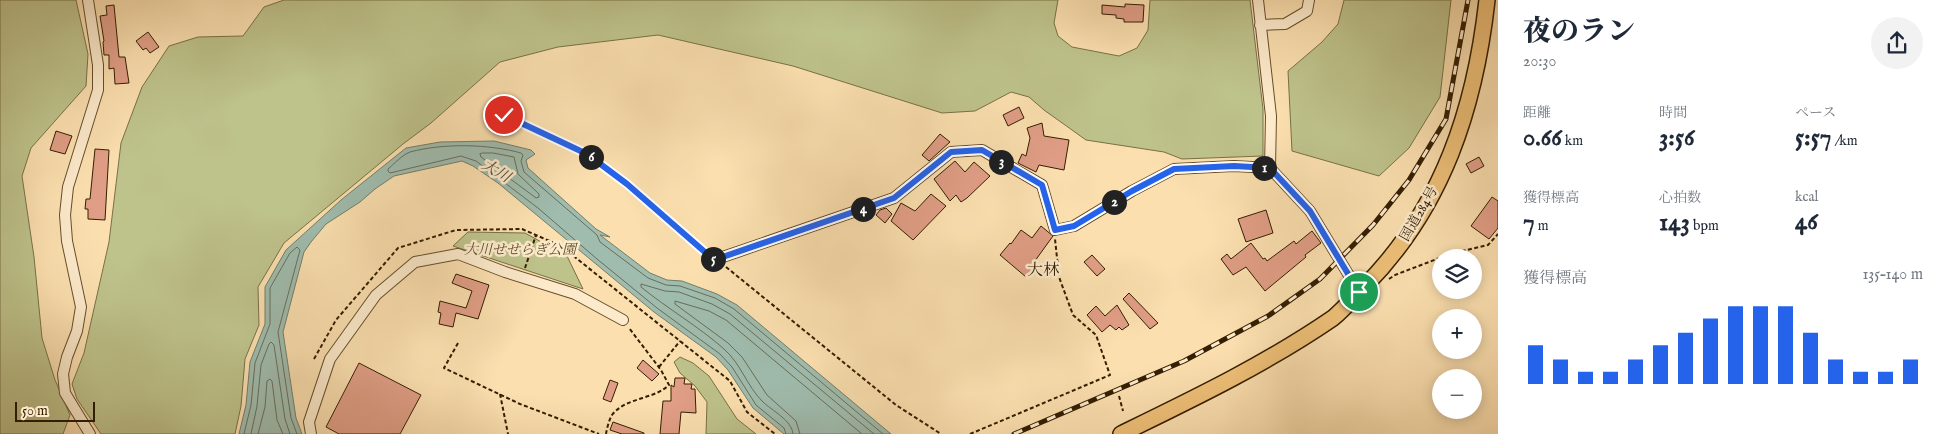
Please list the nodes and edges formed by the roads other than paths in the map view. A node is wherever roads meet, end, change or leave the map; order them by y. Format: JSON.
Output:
{"nodes":[{"id":1,"x":88,"y":0,"type":"edge"},
{"id":2,"x":1258,"y":0,"type":"edge"},
{"id":3,"x":1309,"y":0,"type":"edge"},
{"id":4,"x":1486,"y":0,"type":"edge"},
{"id":5,"x":1260,"y":25,"type":"junction"},
{"id":6,"x":1270,"y":168,"type":"junction"},
{"id":7,"x":715,"y":260,"type":"road end"},
{"id":8,"x":1359,"y":292,"type":"junction"},
{"id":9,"x":623,"y":320,"type":"road end"},
{"id":10,"x":90,"y":434,"type":"edge"},
{"id":11,"x":311,"y":434,"type":"edge"},
{"id":12,"x":1121,"y":434,"type":"edge"}],
"edges":[{"from":1,"to":10,"type":"street"},
{"from":2,"to":5,"type":"street"},
{"from":3,"to":5,"type":"street"},
{"from":4,"to":8,"type":"highway","name":"国道284号"},
{"from":5,"to":6,"type":"street"},
{"from":6,"to":7,"type":"street"},
{"from":6,"to":8,"type":"street"},
{"from":8,"to":12,"type":"highway","name":"国道284号"},
{"from":9,"to":11,"type":"street"}]}
